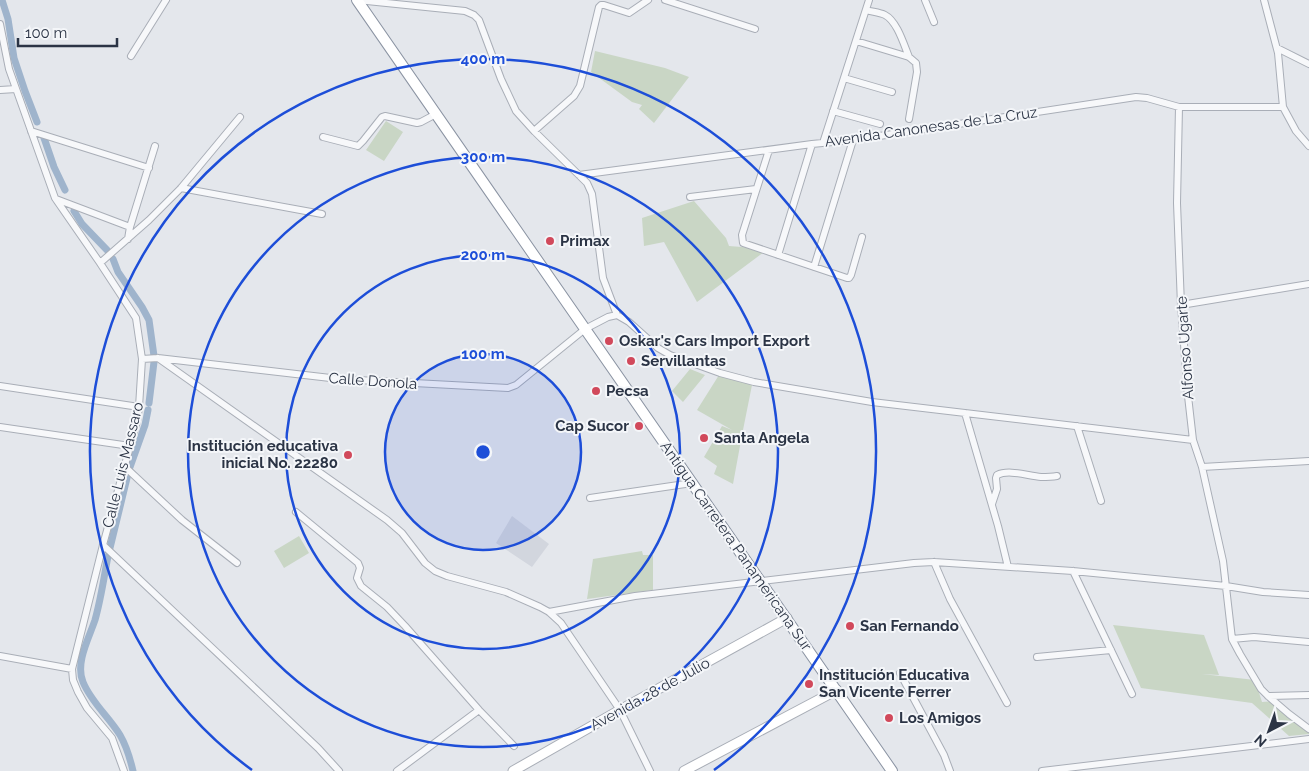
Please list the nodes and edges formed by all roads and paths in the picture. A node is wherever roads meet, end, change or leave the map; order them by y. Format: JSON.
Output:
{"nodes":[{"id":1,"x":166,"y":0,"type":"edge"},
{"id":2,"x":357,"y":0,"type":"edge"},
{"id":3,"x":648,"y":0,"type":"edge"},
{"id":4,"x":665,"y":0,"type":"edge"},
{"id":5,"x":869,"y":0,"type":"edge"},
{"id":6,"x":925,"y":0,"type":"edge"},
{"id":7,"x":1264,"y":0,"type":"edge"},
{"id":8,"x":866,"y":10,"type":"junction"},
{"id":9,"x":934,"y":22,"type":"dead end"},
{"id":10,"x":0,"y":24,"type":"edge"},
{"id":11,"x":755,"y":29,"type":"dead end"},
{"id":12,"x":856,"y":41,"type":"junction"},
{"id":13,"x":1277,"y":48,"type":"junction"},
{"id":14,"x":131,"y":56,"type":"dead end"},
{"id":15,"x":909,"y":57,"type":"junction"},
{"id":16,"x":1309,"y":64,"type":"edge"},
{"id":17,"x":844,"y":78,"type":"junction"},
{"id":18,"x":16,"y":89,"type":"junction"},
{"id":19,"x":0,"y":90,"type":"edge"},
{"id":20,"x":892,"y":92,"type":"dead end"},
{"id":21,"x":1179,"y":107,"type":"junction"},
{"id":22,"x":1283,"y":107,"type":"junction"},
{"id":23,"x":833,"y":111,"type":"junction"},
{"id":24,"x":436,"y":114,"type":"junction"},
{"id":25,"x":240,"y":117,"type":"dead end"},
{"id":26,"x":909,"y":119,"type":"dead end"},
{"id":27,"x":880,"y":124,"type":"dead end"},
{"id":28,"x":534,"y":130,"type":"junction"},
{"id":29,"x":31,"y":131,"type":"junction"},
{"id":30,"x":323,"y":137,"type":"dead end"},
{"id":31,"x":853,"y":140,"type":"junction"},
{"id":32,"x":823,"y":143,"type":"junction"},
{"id":33,"x":812,"y":144,"type":"junction"},
{"id":34,"x":155,"y":146,"type":"dead end"},
{"id":35,"x":1309,"y":146,"type":"edge"},
{"id":36,"x":769,"y":150,"type":"junction"},
{"id":37,"x":149,"y":168,"type":"junction"},
{"id":38,"x":579,"y":175,"type":"junction"},
{"id":39,"x":181,"y":188,"type":"junction"},
{"id":40,"x":756,"y":190,"type":"junction"},
{"id":41,"x":690,"y":197,"type":"dead end"},
{"id":42,"x":55,"y":198,"type":"junction"},
{"id":43,"x":322,"y":214,"type":"dead end"},
{"id":44,"x":130,"y":227,"type":"junction"},
{"id":45,"x":862,"y":237,"type":"dead end"},
{"id":46,"x":128,"y":238,"type":"junction"},
{"id":47,"x":778,"y":255,"type":"junction"},
{"id":48,"x":100,"y":263,"type":"junction"},
{"id":49,"x":814,"y":267,"type":"junction"},
{"id":50,"x":1309,"y":284,"type":"edge"},
{"id":51,"x":1181,"y":305,"type":"junction"},
{"id":52,"x":616,"y":315,"type":"junction"},
{"id":53,"x":585,"y":329,"type":"junction"},
{"id":54,"x":158,"y":358,"type":"junction"},
{"id":55,"x":142,"y":359,"type":"junction"},
{"id":56,"x":0,"y":386,"type":"edge"},
{"id":57,"x":139,"y":407,"type":"junction"},
{"id":58,"x":965,"y":413,"type":"junction"},
{"id":59,"x":1077,"y":426,"type":"junction"},
{"id":60,"x":0,"y":427,"type":"edge"},
{"id":61,"x":1193,"y":440,"type":"junction"},
{"id":62,"x":130,"y":446,"type":"junction"},
{"id":63,"x":1309,"y":461,"type":"edge"},
{"id":64,"x":124,"y":466,"type":"junction"},
{"id":65,"x":1202,"y":467,"type":"junction"},
{"id":66,"x":1057,"y":476,"type":"dead end"},
{"id":67,"x":692,"y":484,"type":"junction"},
{"id":68,"x":590,"y":498,"type":"dead end"},
{"id":69,"x":1101,"y":501,"type":"dead end"},
{"id":70,"x":992,"y":504,"type":"junction"},
{"id":71,"x":296,"y":512,"type":"dead end"},
{"id":72,"x":103,"y":545,"type":"junction"},
{"id":73,"x":934,"y":562,"type":"junction"},
{"id":74,"x":237,"y":563,"type":"dead end"},
{"id":75,"x":1008,"y":567,"type":"junction"},
{"id":76,"x":1073,"y":571,"type":"junction"},
{"id":77,"x":761,"y":582,"type":"junction"},
{"id":78,"x":1226,"y":586,"type":"junction"},
{"id":79,"x":1309,"y":595,"type":"edge"},
{"id":80,"x":550,"y":612,"type":"junction"},
{"id":81,"x":787,"y":618,"type":"junction"},
{"id":82,"x":1232,"y":639,"type":"junction"},
{"id":83,"x":1309,"y":642,"type":"edge"},
{"id":84,"x":1111,"y":650,"type":"junction"},
{"id":85,"x":0,"y":656,"type":"edge"},
{"id":86,"x":1037,"y":657,"type":"dead end"},
{"id":87,"x":72,"y":669,"type":"junction"},
{"id":88,"x":900,"y":673,"type":"dead end"},
{"id":89,"x":837,"y":690,"type":"junction"},
{"id":90,"x":1132,"y":694,"type":"dead end"},
{"id":91,"x":1309,"y":695,"type":"edge"},
{"id":92,"x":1268,"y":696,"type":"junction"},
{"id":93,"x":1007,"y":703,"type":"dead end"},
{"id":94,"x":479,"y":710,"type":"junction"},
{"id":95,"x":620,"y":710,"type":"junction"},
{"id":96,"x":1309,"y":728,"type":"edge"},
{"id":97,"x":1309,"y":739,"type":"edge"},
{"id":98,"x":514,"y":746,"type":"dead end"},
{"id":99,"x":526,"y":768,"type":"edge"},
{"id":100,"x":124,"y":771,"type":"edge"},
{"id":101,"x":339,"y":771,"type":"edge"},
{"id":102,"x":397,"y":771,"type":"edge"},
{"id":103,"x":513,"y":771,"type":"edge"},
{"id":104,"x":650,"y":771,"type":"edge"},
{"id":105,"x":684,"y":771,"type":"edge"},
{"id":106,"x":892,"y":771,"type":"edge"},
{"id":107,"x":950,"y":771,"type":"edge"},
{"id":108,"x":1044,"y":771,"type":"edge"}],
"edges":[{"from":1,"to":14,"type":"street"},
{"from":2,"to":24,"type":"highway","name":"Antigua Carretera Panamericana Sur"},
{"from":2,"to":28,"type":"street"},
{"from":3,"to":28,"type":"street"},
{"from":4,"to":11,"type":"street"},
{"from":5,"to":8,"type":"street"},
{"from":6,"to":9,"type":"street"},
{"from":7,"to":13,"type":"street"},
{"from":8,"to":12,"type":"street"},
{"from":8,"to":15,"type":"street"},
{"from":10,"to":18,"type":"street","name":"Calle Luis Massaro"},
{"from":12,"to":15,"type":"street"},
{"from":12,"to":17,"type":"street"},
{"from":13,"to":16,"type":"street"},
{"from":13,"to":22,"type":"street"},
{"from":15,"to":26,"type":"street"},
{"from":17,"to":20,"type":"street"},
{"from":17,"to":23,"type":"street"},
{"from":18,"to":19,"type":"street"},
{"from":18,"to":29,"type":"street","name":"Calle Luis Massaro"},
{"from":21,"to":22,"type":"street","name":"Avenida Canonesas de La Cruz"},
{"from":21,"to":31,"type":"street","name":"Avenida Canonesas de La Cruz"},
{"from":21,"to":51,"type":"street","name":"Alfonso Ugarte"},
{"from":22,"to":35,"type":"street"},
{"from":23,"to":27,"type":"street"},
{"from":23,"to":32,"type":"street"},
{"from":24,"to":30,"type":"street"},
{"from":24,"to":53,"type":"highway","name":"Antigua Carretera Panamericana Sur"},
{"from":25,"to":39,"type":"street"},
{"from":28,"to":38,"type":"street"},
{"from":29,"to":37,"type":"street"},
{"from":29,"to":42,"type":"street","name":"Calle Luis Massaro"},
{"from":31,"to":32,"type":"street","name":"Avenida Canonesas de La Cruz"},
{"from":31,"to":49,"type":"street"},
{"from":32,"to":33,"type":"street","name":"Avenida Canonesas de La Cruz"},
{"from":33,"to":36,"type":"street","name":"Avenida Canonesas de La Cruz"},
{"from":33,"to":47,"type":"street"},
{"from":34,"to":37,"type":"street"},
{"from":36,"to":38,"type":"street","name":"Avenida Canonesas de La Cruz"},
{"from":36,"to":40,"type":"street"},
{"from":37,"to":44,"type":"street"},
{"from":38,"to":52,"type":"street"},
{"from":39,"to":43,"type":"street"},
{"from":39,"to":46,"type":"street"},
{"from":40,"to":41,"type":"street"},
{"from":40,"to":47,"type":"street"},
{"from":42,"to":44,"type":"street"},
{"from":42,"to":48,"type":"street","name":"Calle Luis Massaro"},
{"from":44,"to":46,"type":"street"},
{"from":45,"to":49,"type":"street"},
{"from":46,"to":48,"type":"street"},
{"from":47,"to":49,"type":"street"},
{"from":48,"to":55,"type":"street","name":"Calle Luis Massaro"},
{"from":50,"to":51,"type":"street"},
{"from":51,"to":61,"type":"street","name":"Alfonso Ugarte"},
{"from":52,"to":53,"type":"street","name":"Calle Donola"},
{"from":52,"to":58,"type":"street"},
{"from":53,"to":54,"type":"street","name":"Calle Donola"},
{"from":53,"to":67,"type":"highway","name":"Antigua Carretera Panamericana Sur"},
{"from":54,"to":55,"type":"street","name":"Calle Donola"},
{"from":54,"to":80,"type":"street"},
{"from":55,"to":57,"type":"street","name":"Calle Luis Massaro"},
{"from":56,"to":57,"type":"street"},
{"from":57,"to":62,"type":"street","name":"Calle Luis Massaro"},
{"from":58,"to":59,"type":"street"},
{"from":58,"to":70,"type":"street"},
{"from":59,"to":61,"type":"street"},
{"from":59,"to":69,"type":"street"},
{"from":60,"to":62,"type":"street"},
{"from":61,"to":65,"type":"street","name":"Alfonso Ugarte"},
{"from":62,"to":64,"type":"street","name":"Calle Luis Massaro"},
{"from":63,"to":65,"type":"street"},
{"from":64,"to":72,"type":"street","name":"Calle Luis Massaro"},
{"from":64,"to":74,"type":"street"},
{"from":65,"to":78,"type":"street","name":"Alfonso Ugarte"},
{"from":66,"to":70,"type":"street"},
{"from":67,"to":68,"type":"street"},
{"from":67,"to":77,"type":"highway","name":"Antigua Carretera Panamericana Sur"},
{"from":70,"to":75,"type":"street"},
{"from":71,"to":94,"type":"street"},
{"from":72,"to":87,"type":"street","name":"Calle Luis Massaro"},
{"from":72,"to":101,"type":"street"},
{"from":73,"to":75,"type":"street"},
{"from":73,"to":77,"type":"street"},
{"from":73,"to":93,"type":"street"},
{"from":75,"to":76,"type":"street"},
{"from":76,"to":78,"type":"street"},
{"from":76,"to":84,"type":"street"},
{"from":77,"to":80,"type":"street"},
{"from":77,"to":81,"type":"highway","name":"Antigua Carretera Panamericana Sur"},
{"from":78,"to":79,"type":"street"},
{"from":78,"to":82,"type":"street","name":"Alfonso Ugarte"},
{"from":80,"to":95,"type":"street"},
{"from":81,"to":89,"type":"highway","name":"Antigua Carretera Panamericana Sur"},
{"from":81,"to":95,"type":"main road","name":"Avenida 28 de Julio"},
{"from":82,"to":83,"type":"street"},
{"from":82,"to":92,"type":"street"},
{"from":84,"to":86,"type":"street"},
{"from":84,"to":90,"type":"street"},
{"from":85,"to":87,"type":"street"},
{"from":87,"to":100,"type":"street","name":"Calle Luis Massaro"},
{"from":88,"to":107,"type":"street"},
{"from":89,"to":105,"type":"main road"},
{"from":89,"to":106,"type":"highway","name":"Antigua Carretera Panamericana Sur"},
{"from":91,"to":92,"type":"street"},
{"from":92,"to":96,"type":"street"},
{"from":94,"to":98,"type":"street"},
{"from":94,"to":102,"type":"street"},
{"from":95,"to":99,"type":"main road","name":"Avenida 28 de Julio"},
{"from":95,"to":104,"type":"street"},
{"from":97,"to":108,"type":"street"},
{"from":99,"to":103,"type":"main road","name":"Avenida 28 de Julio"}]}
